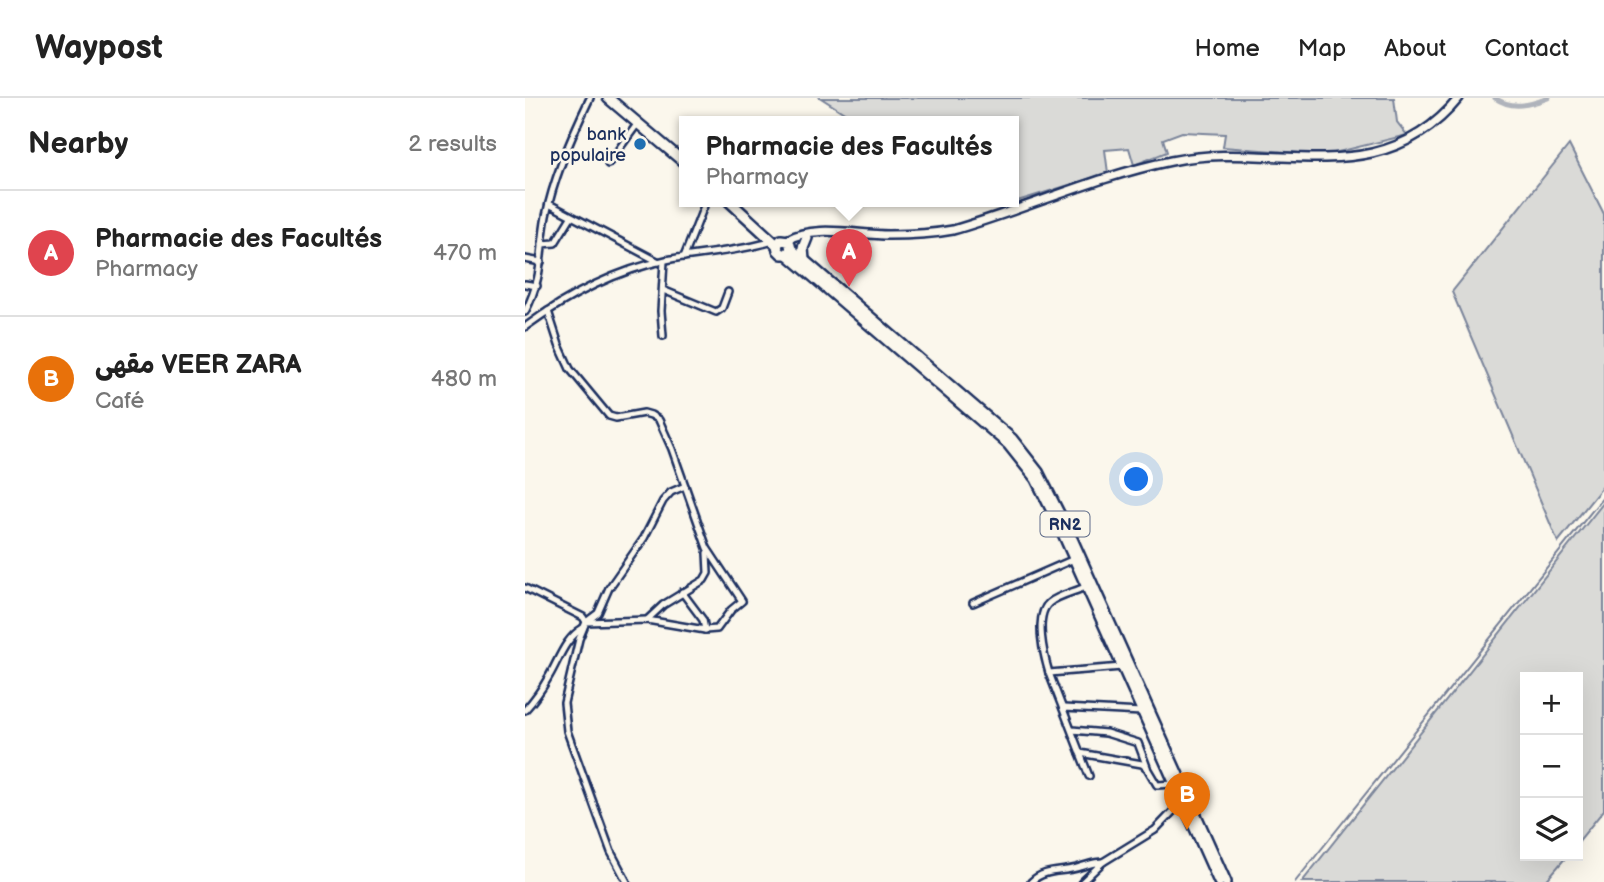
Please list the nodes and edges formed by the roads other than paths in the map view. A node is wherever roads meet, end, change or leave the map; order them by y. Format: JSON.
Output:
{"nodes":[{"id":1,"x":590,"y":98,"type":"edge"},
{"id":2,"x":608,"y":98,"type":"edge"},
{"id":3,"x":1459,"y":98,"type":"edge"},
{"id":4,"x":638,"y":123,"type":"junction"},
{"id":5,"x":679,"y":159,"type":"edge"},
{"id":6,"x":608,"y":164,"type":"dead end"},
{"id":7,"x":549,"y":204,"type":"junction"},
{"id":8,"x":704,"y":207,"type":"edge"},
{"id":9,"x":736,"y":207,"type":"edge"},
{"id":10,"x":571,"y":217,"type":"junction"},
{"id":11,"x":817,"y":232,"type":"junction"},
{"id":12,"x":807,"y":238,"type":"junction"},
{"id":13,"x":542,"y":244,"type":"junction"},
{"id":14,"x":784,"y":245,"type":"junction"},
{"id":15,"x":684,"y":257,"type":"junction"},
{"id":16,"x":525,"y":259,"type":"edge"},
{"id":17,"x":803,"y":260,"type":"junction"},
{"id":18,"x":662,"y":261,"type":"junction"},
{"id":19,"x":541,"y":262,"type":"junction"},
{"id":20,"x":525,"y":284,"type":"edge"},
{"id":21,"x":537,"y":286,"type":"junction"},
{"id":22,"x":663,"y":290,"type":"junction"},
{"id":23,"x":728,"y":292,"type":"dead end"},
{"id":24,"x":548,"y":310,"type":"junction"},
{"id":25,"x":525,"y":312,"type":"edge"},
{"id":26,"x":525,"y":327,"type":"edge"},
{"id":27,"x":663,"y":335,"type":"dead end"},
{"id":28,"x":685,"y":486,"type":"junction"},
{"id":29,"x":707,"y":548,"type":"junction"},
{"id":30,"x":1074,"y":559,"type":"junction"},
{"id":31,"x":1085,"y":587,"type":"junction"},
{"id":32,"x":525,"y":588,"type":"edge"},
{"id":33,"x":682,"y":592,"type":"junction"},
{"id":34,"x":972,"y":603,"type":"dead end"},
{"id":35,"x":647,"y":620,"type":"junction"},
{"id":36,"x":585,"y":624,"type":"junction"},
{"id":37,"x":705,"y":630,"type":"junction"},
{"id":38,"x":1122,"y":667,"type":"junction"},
{"id":39,"x":1049,"y":673,"type":"junction"},
{"id":40,"x":1063,"y":708,"type":"junction"},
{"id":41,"x":525,"y":710,"type":"edge"},
{"id":42,"x":1142,"y":712,"type":"junction"},
{"id":43,"x":1072,"y":730,"type":"junction"},
{"id":44,"x":1080,"y":753,"type":"junction"},
{"id":45,"x":1147,"y":768,"type":"junction"},
{"id":46,"x":1089,"y":776,"type":"dead end"},
{"id":47,"x":1175,"y":785,"type":"junction"},
{"id":48,"x":1183,"y":802,"type":"junction"},
{"id":49,"x":1103,"y":862,"type":"junction"},
{"id":50,"x":627,"y":882,"type":"edge"},
{"id":51,"x":1031,"y":882,"type":"edge"},
{"id":52,"x":1083,"y":882,"type":"edge"},
{"id":53,"x":1219,"y":882,"type":"edge"},
{"id":54,"x":1226,"y":882,"type":"edge"}],
"edges":[{"from":1,"to":7,"type":"street"},
{"from":2,"to":4,"type":"highway"},
{"from":3,"to":11,"type":"street"},
{"from":4,"to":5,"type":"highway"},
{"from":4,"to":6,"type":"street"},
{"from":7,"to":10,"type":"street"},
{"from":7,"to":13,"type":"street"},
{"from":8,"to":15,"type":"street"},
{"from":9,"to":14,"type":"highway","number":"RN2"},
{"from":10,"to":13,"type":"street"},
{"from":10,"to":18,"type":"street"},
{"from":11,"to":12,"type":"street"},
{"from":11,"to":14,"type":"street"},
{"from":12,"to":14,"type":"street"},
{"from":12,"to":17,"type":"highway"},
{"from":13,"to":19,"type":"street"},
{"from":14,"to":15,"type":"street"},
{"from":14,"to":17,"type":"highway","number":"RN2"},
{"from":14,"to":30,"type":"highway","number":"RN2"},
{"from":15,"to":18,"type":"street"},
{"from":16,"to":19,"type":"street"},
{"from":17,"to":54,"type":"highway","number":"RN2"},
{"from":18,"to":22,"type":"street"},
{"from":18,"to":24,"type":"street"},
{"from":19,"to":21,"type":"street"},
{"from":20,"to":21,"type":"street"},
{"from":21,"to":25,"type":"street"},
{"from":22,"to":23,"type":"street"},
{"from":22,"to":27,"type":"street"},
{"from":24,"to":26,"type":"street"},
{"from":24,"to":28,"type":"street"},
{"from":28,"to":29,"type":"street"},
{"from":28,"to":36,"type":"street"},
{"from":29,"to":33,"type":"street"},
{"from":29,"to":37,"type":"street"},
{"from":30,"to":31,"type":"highway","number":"RN2"},
{"from":30,"to":34,"type":"street"},
{"from":31,"to":38,"type":"highway","number":"RN2"},
{"from":31,"to":39,"type":"street"},
{"from":32,"to":36,"type":"street"},
{"from":33,"to":35,"type":"street"},
{"from":33,"to":37,"type":"street"},
{"from":35,"to":36,"type":"street"},
{"from":35,"to":37,"type":"street"},
{"from":36,"to":41,"type":"street"},
{"from":36,"to":50,"type":"street"},
{"from":38,"to":39,"type":"street"},
{"from":38,"to":42,"type":"highway","number":"RN2"},
{"from":39,"to":40,"type":"street"},
{"from":40,"to":42,"type":"street"},
{"from":40,"to":43,"type":"street"},
{"from":42,"to":47,"type":"highway","number":"RN2"},
{"from":43,"to":44,"type":"street"},
{"from":43,"to":45,"type":"street"},
{"from":44,"to":45,"type":"street"},
{"from":44,"to":46,"type":"street"},
{"from":45,"to":47,"type":"street"},
{"from":47,"to":48,"type":"highway","number":"RN2"},
{"from":48,"to":49,"type":"street"},
{"from":48,"to":53,"type":"highway","number":"RN2"},
{"from":49,"to":51,"type":"street"},
{"from":49,"to":52,"type":"street"}]}
